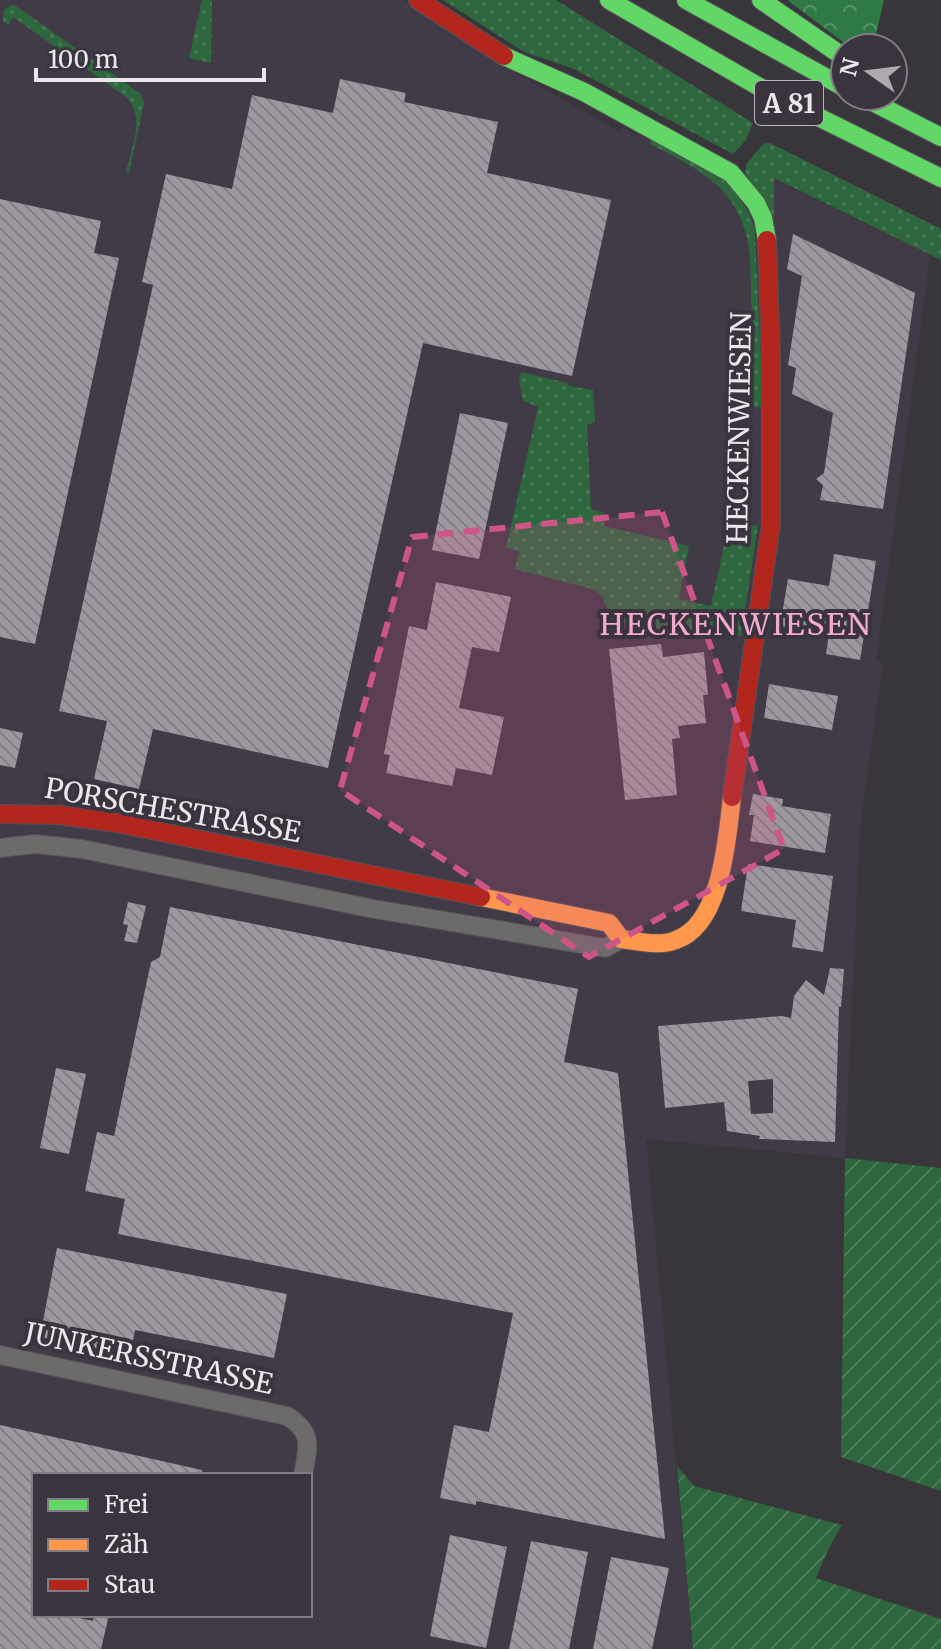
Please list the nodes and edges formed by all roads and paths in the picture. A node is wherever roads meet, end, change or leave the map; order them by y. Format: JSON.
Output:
{"nodes":[{"id":1,"x":418,"y":0,"type":"edge"},
{"id":2,"x":609,"y":0,"type":"edge"},
{"id":3,"x":686,"y":0,"type":"edge"},
{"id":4,"x":761,"y":0,"type":"edge"},
{"id":5,"x":829,"y":47,"type":"edge"},
{"id":6,"x":829,"y":79,"type":"edge"},
{"id":7,"x":892,"y":112,"type":"edge"},
{"id":8,"x":941,"y":137,"type":"edge"},
{"id":9,"x":941,"y":178,"type":"edge"},
{"id":10,"x":0,"y":814,"type":"edge"},
{"id":11,"x":0,"y":848,"type":"edge"},
{"id":12,"x":336,"y":868,"type":"junction"},
{"id":13,"x":329,"y":900,"type":"junction"},
{"id":14,"x":621,"y":939,"type":"junction"},
{"id":15,"x":0,"y":1355,"type":"edge"},
{"id":16,"x":303,"y":1473,"type":"edge"}],
"edges":[{"from":1,"to":14,"type":"main road","name":"HECKENWIESEN"},
{"from":2,"to":9,"type":"main road","number":"A 81"},
{"from":3,"to":6,"type":"main road","number":"A 81"},
{"from":4,"to":5,"type":"main road"},
{"from":7,"to":8,"type":"main road","number":"A 81"},
{"from":10,"to":12,"type":"main road","name":"PORSCHESTRASSE"},
{"from":11,"to":13,"type":"street","name":"PORSCHESTRASSE"},
{"from":12,"to":13,"type":"street"},
{"from":12,"to":14,"type":"main road","name":"PORSCHESTRASSE"},
{"from":13,"to":14,"type":"street","name":"PORSCHESTRASSE"},
{"from":15,"to":16,"type":"street","name":"JUNKERSSTRASSE"}]}
